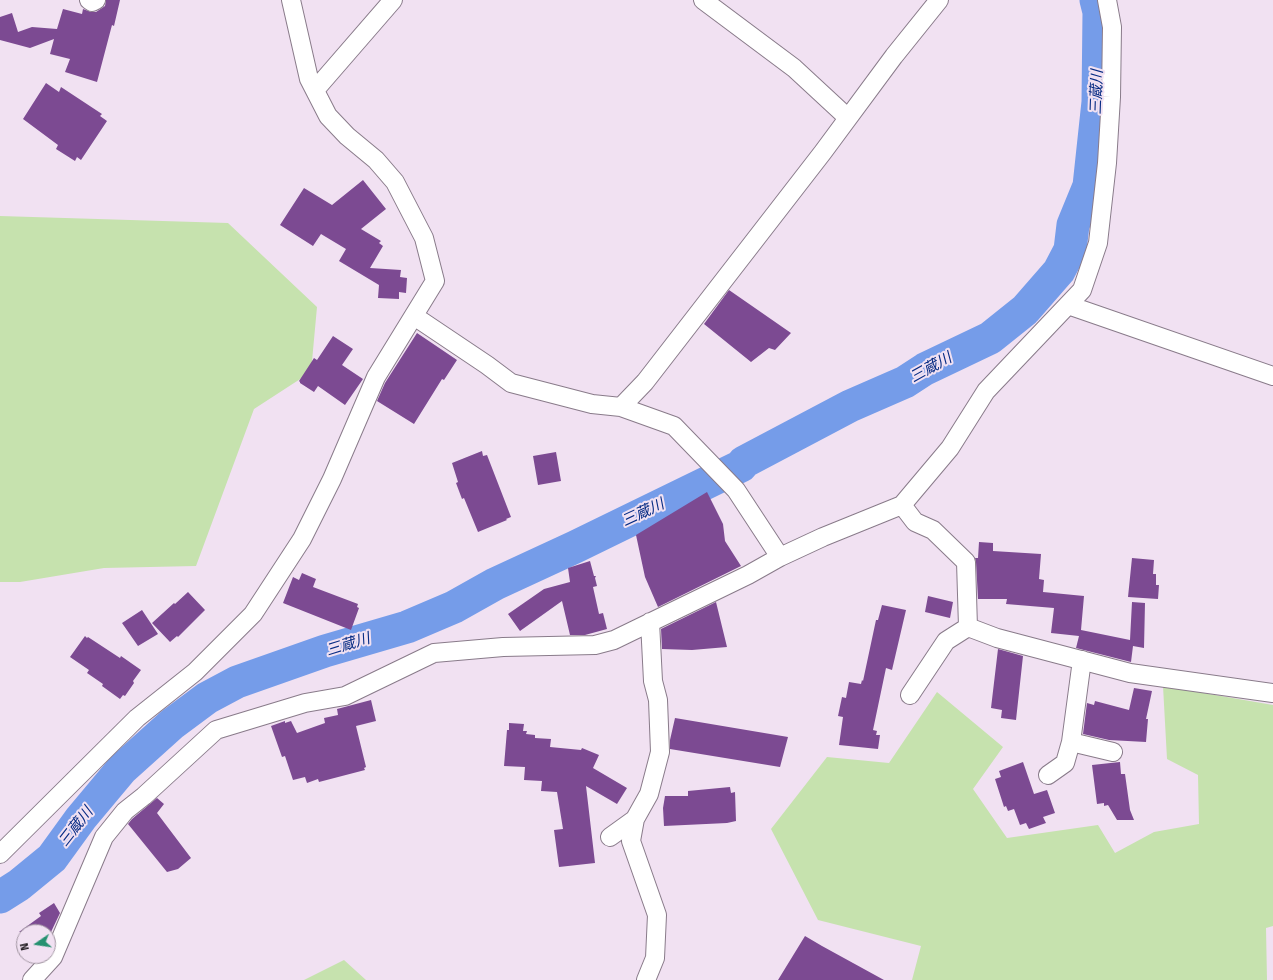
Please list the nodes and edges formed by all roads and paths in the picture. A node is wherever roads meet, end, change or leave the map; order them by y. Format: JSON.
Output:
{"nodes":[{"id":1,"x":89,"y":0,"type":"edge"},
{"id":2,"x":96,"y":0,"type":"edge"},
{"id":3,"x":291,"y":0,"type":"edge"},
{"id":4,"x":393,"y":0,"type":"edge"},
{"id":5,"x":703,"y":0,"type":"edge"},
{"id":6,"x":939,"y":0,"type":"edge"},
{"id":7,"x":1108,"y":0,"type":"edge"},
{"id":8,"x":315,"y":90,"type":"junction"},
{"id":9,"x":848,"y":118,"type":"junction"},
{"id":10,"x":1068,"y":305,"type":"junction"},
{"id":11,"x":414,"y":316,"type":"junction"},
{"id":12,"x":1273,"y":376,"type":"edge"},
{"id":13,"x":621,"y":407,"type":"junction"},
{"id":14,"x":902,"y":505,"type":"junction"},
{"id":15,"x":780,"y":557,"type":"junction"},
{"id":16,"x":650,"y":622,"type":"junction"},
{"id":17,"x":968,"y":627,"type":"junction"},
{"id":18,"x":1082,"y":660,"type":"junction"},
{"id":19,"x":1273,"y":693,"type":"edge"},
{"id":20,"x":910,"y":695,"type":"dead end"},
{"id":21,"x":1071,"y":742,"type":"junction"},
{"id":22,"x":1113,"y":752,"type":"dead end"},
{"id":23,"x":1048,"y":775,"type":"dead end"},
{"id":24,"x":635,"y":819,"type":"junction"},
{"id":25,"x":610,"y":837,"type":"dead end"},
{"id":26,"x":0,"y":854,"type":"edge"},
{"id":27,"x":32,"y":980,"type":"edge"},
{"id":28,"x":646,"y":980,"type":"edge"}],
"edges":[{"from":1,"to":2,"type":"street"},
{"from":3,"to":8,"type":"street"},
{"from":4,"to":8,"type":"street"},
{"from":5,"to":9,"type":"street"},
{"from":6,"to":9,"type":"street"},
{"from":7,"to":10,"type":"street"},
{"from":8,"to":11,"type":"street"},
{"from":9,"to":13,"type":"street"},
{"from":10,"to":12,"type":"street"},
{"from":10,"to":14,"type":"street"},
{"from":11,"to":13,"type":"street"},
{"from":11,"to":26,"type":"street"},
{"from":13,"to":15,"type":"street"},
{"from":14,"to":15,"type":"street"},
{"from":14,"to":17,"type":"street"},
{"from":15,"to":16,"type":"street"},
{"from":16,"to":24,"type":"street"},
{"from":16,"to":27,"type":"street"},
{"from":17,"to":18,"type":"street"},
{"from":17,"to":20,"type":"street"},
{"from":18,"to":19,"type":"street"},
{"from":18,"to":21,"type":"street"},
{"from":21,"to":22,"type":"street"},
{"from":21,"to":23,"type":"street"},
{"from":24,"to":25,"type":"street"},
{"from":24,"to":28,"type":"street"}]}
